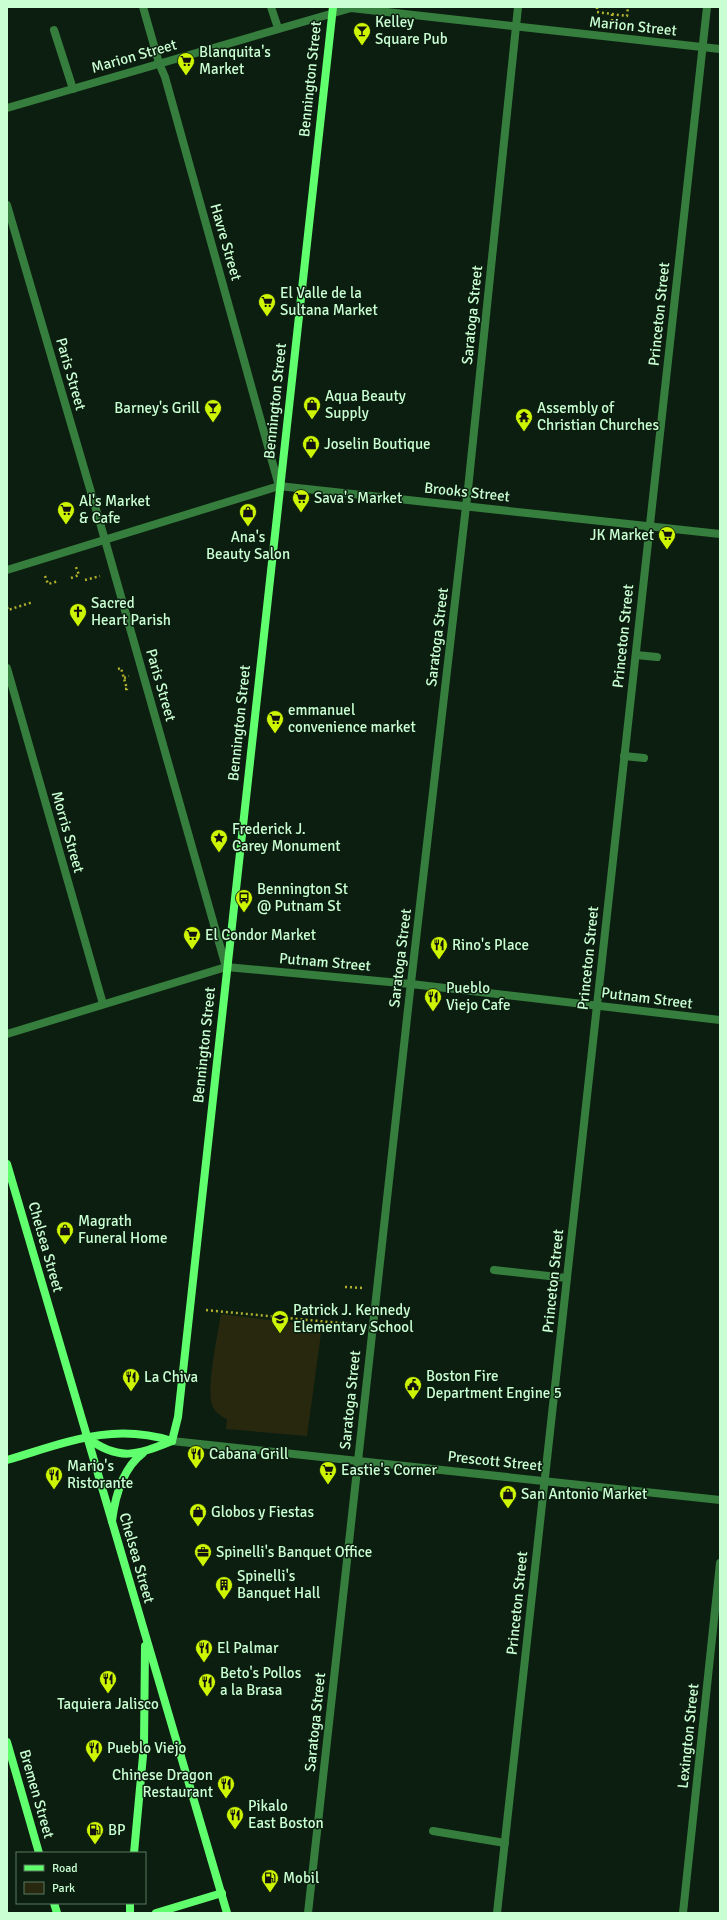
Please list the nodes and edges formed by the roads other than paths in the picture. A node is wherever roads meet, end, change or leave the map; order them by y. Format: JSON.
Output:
{"nodes":[{"id":1,"x":143,"y":7,"type":"edge"},
{"id":2,"x":271,"y":7,"type":"edge"},
{"id":3,"x":518,"y":7,"type":"edge"},
{"id":4,"x":707,"y":7,"type":"edge"},
{"id":5,"x":332,"y":10,"type":"edge"},
{"id":6,"x":516,"y":27,"type":"junction"},
{"id":7,"x":278,"y":28,"type":"junction"},
{"id":8,"x":54,"y":30,"type":"dead end"},
{"id":9,"x":702,"y":47,"type":"junction"},
{"id":10,"x":720,"y":49,"type":"edge"},
{"id":11,"x":159,"y":63,"type":"junction"},
{"id":12,"x":73,"y":89,"type":"junction"},
{"id":13,"x":7,"y":108,"type":"edge"},
{"id":14,"x":7,"y":205,"type":"edge"},
{"id":15,"x":279,"y":486,"type":"junction"},
{"id":16,"x":466,"y":506,"type":"junction"},
{"id":17,"x":650,"y":526,"type":"junction"},
{"id":18,"x":720,"y":534,"type":"edge"},
{"id":19,"x":105,"y":540,"type":"junction"},
{"id":20,"x":7,"y":570,"type":"edge"},
{"id":21,"x":636,"y":655,"type":"junction"},
{"id":22,"x":657,"y":657,"type":"dead end"},
{"id":23,"x":7,"y":668,"type":"edge"},
{"id":24,"x":624,"y":756,"type":"junction"},
{"id":25,"x":644,"y":758,"type":"dead end"},
{"id":26,"x":226,"y":967,"type":"junction"},
{"id":27,"x":411,"y":984,"type":"junction"},
{"id":28,"x":103,"y":1004,"type":"junction"},
{"id":29,"x":597,"y":1006,"type":"junction"},
{"id":30,"x":720,"y":1020,"type":"edge"},
{"id":31,"x":7,"y":1034,"type":"edge"},
{"id":32,"x":7,"y":1164,"type":"edge"},
{"id":33,"x":494,"y":1270,"type":"dead end"},
{"id":34,"x":567,"y":1278,"type":"junction"},
{"id":35,"x":86,"y":1437,"type":"junction"},
{"id":36,"x":172,"y":1441,"type":"junction"},
{"id":37,"x":144,"y":1453,"type":"junction"},
{"id":38,"x":7,"y":1460,"type":"edge"},
{"id":39,"x":358,"y":1460,"type":"junction"},
{"id":40,"x":545,"y":1481,"type":"junction"},
{"id":41,"x":720,"y":1500,"type":"edge"},
{"id":42,"x":112,"y":1523,"type":"junction"},
{"id":43,"x":720,"y":1563,"type":"edge"},
{"id":44,"x":145,"y":1635,"type":"junction"},
{"id":45,"x":7,"y":1742,"type":"edge"},
{"id":46,"x":433,"y":1831,"type":"dead end"},
{"id":47,"x":505,"y":1842,"type":"junction"},
{"id":48,"x":39,"y":1852,"type":"edge"},
{"id":49,"x":134,"y":1852,"type":"edge"},
{"id":50,"x":222,"y":1893,"type":"junction"},
{"id":51,"x":156,"y":1913,"type":"edge"},
{"id":52,"x":227,"y":1913,"type":"edge"},
{"id":53,"x":308,"y":1913,"type":"edge"},
{"id":54,"x":497,"y":1913,"type":"edge"},
{"id":55,"x":683,"y":1913,"type":"edge"}],
"edges":[{"from":1,"to":11,"type":"street","name":"Havre Street"},
{"from":2,"to":7,"type":"street"},
{"from":3,"to":6,"type":"street","name":"Saratoga Street"},
{"from":4,"to":9,"type":"street","name":"Princeton Street"},
{"from":5,"to":6,"type":"street","name":"Marion Street"},
{"from":5,"to":7,"type":"street","name":"Marion Street"},
{"from":5,"to":15,"type":"main road","name":"Bennington Street"},
{"from":6,"to":9,"type":"street","name":"Marion Street"},
{"from":6,"to":16,"type":"street","name":"Saratoga Street"},
{"from":7,"to":11,"type":"street","name":"Marion Street"},
{"from":8,"to":12,"type":"street"},
{"from":9,"to":10,"type":"street","name":"Marion Street"},
{"from":9,"to":17,"type":"street","name":"Princeton Street"},
{"from":11,"to":12,"type":"street","name":"Marion Street"},
{"from":11,"to":15,"type":"street","name":"Havre Street"},
{"from":12,"to":13,"type":"street","name":"Marion Street"},
{"from":14,"to":19,"type":"street","name":"Paris Street"},
{"from":15,"to":16,"type":"street","name":"Brooks Street"},
{"from":15,"to":19,"type":"street","name":"Brooks Street"},
{"from":15,"to":26,"type":"main road","name":"Bennington Street"},
{"from":16,"to":17,"type":"street","name":"Brooks Street"},
{"from":16,"to":27,"type":"street","name":"Saratoga Street"},
{"from":17,"to":18,"type":"street","name":"Brooks Street"},
{"from":17,"to":21,"type":"street","name":"Princeton Street"},
{"from":19,"to":20,"type":"street","name":"Brooks Street"},
{"from":19,"to":26,"type":"street","name":"Paris Street"},
{"from":21,"to":22,"type":"street"},
{"from":21,"to":24,"type":"street","name":"Princeton Street"},
{"from":23,"to":28,"type":"street","name":"Morris Street"},
{"from":24,"to":25,"type":"street"},
{"from":24,"to":29,"type":"street","name":"Princeton Street"},
{"from":26,"to":27,"type":"street","name":"Putnam Street"},
{"from":26,"to":28,"type":"street","name":"Putnam Street"},
{"from":26,"to":36,"type":"main road","name":"Bennington Street"},
{"from":27,"to":29,"type":"street","name":"Putnam Street"},
{"from":27,"to":39,"type":"street","name":"Saratoga Street"},
{"from":28,"to":31,"type":"street","name":"Putnam Street"},
{"from":29,"to":30,"type":"street","name":"Putnam Street"},
{"from":29,"to":34,"type":"street","name":"Princeton Street"},
{"from":32,"to":35,"type":"main road","name":"Chelsea Street"},
{"from":33,"to":34,"type":"street"},
{"from":34,"to":40,"type":"street","name":"Princeton Street"},
{"from":35,"to":36,"type":"main road","name":"Prescott Street"},
{"from":35,"to":37,"type":"main road","name":"Prescott Street"},
{"from":35,"to":38,"type":"main road","name":"Prescott Street"},
{"from":35,"to":42,"type":"main road","name":"Chelsea Street"},
{"from":36,"to":37,"type":"main road","name":"Prescott Street"},
{"from":36,"to":39,"type":"street","name":"Prescott Street"},
{"from":37,"to":42,"type":"main road"},
{"from":39,"to":40,"type":"street","name":"Prescott Street"},
{"from":39,"to":53,"type":"street","name":"Saratoga Street"},
{"from":40,"to":41,"type":"street","name":"Prescott Street"},
{"from":40,"to":47,"type":"street","name":"Princeton Street"},
{"from":42,"to":44,"type":"main road","name":"Chelsea Street"},
{"from":43,"to":55,"type":"street","name":"Lexington Street"},
{"from":44,"to":49,"type":"main road"},
{"from":44,"to":50,"type":"main road","name":"Chelsea Street"},
{"from":45,"to":48,"type":"main road","name":"Bremen Street"},
{"from":46,"to":47,"type":"street"},
{"from":47,"to":54,"type":"street","name":"Princeton Street"},
{"from":50,"to":51,"type":"main road"},
{"from":50,"to":52,"type":"main road","name":"Chelsea Street"}]}
